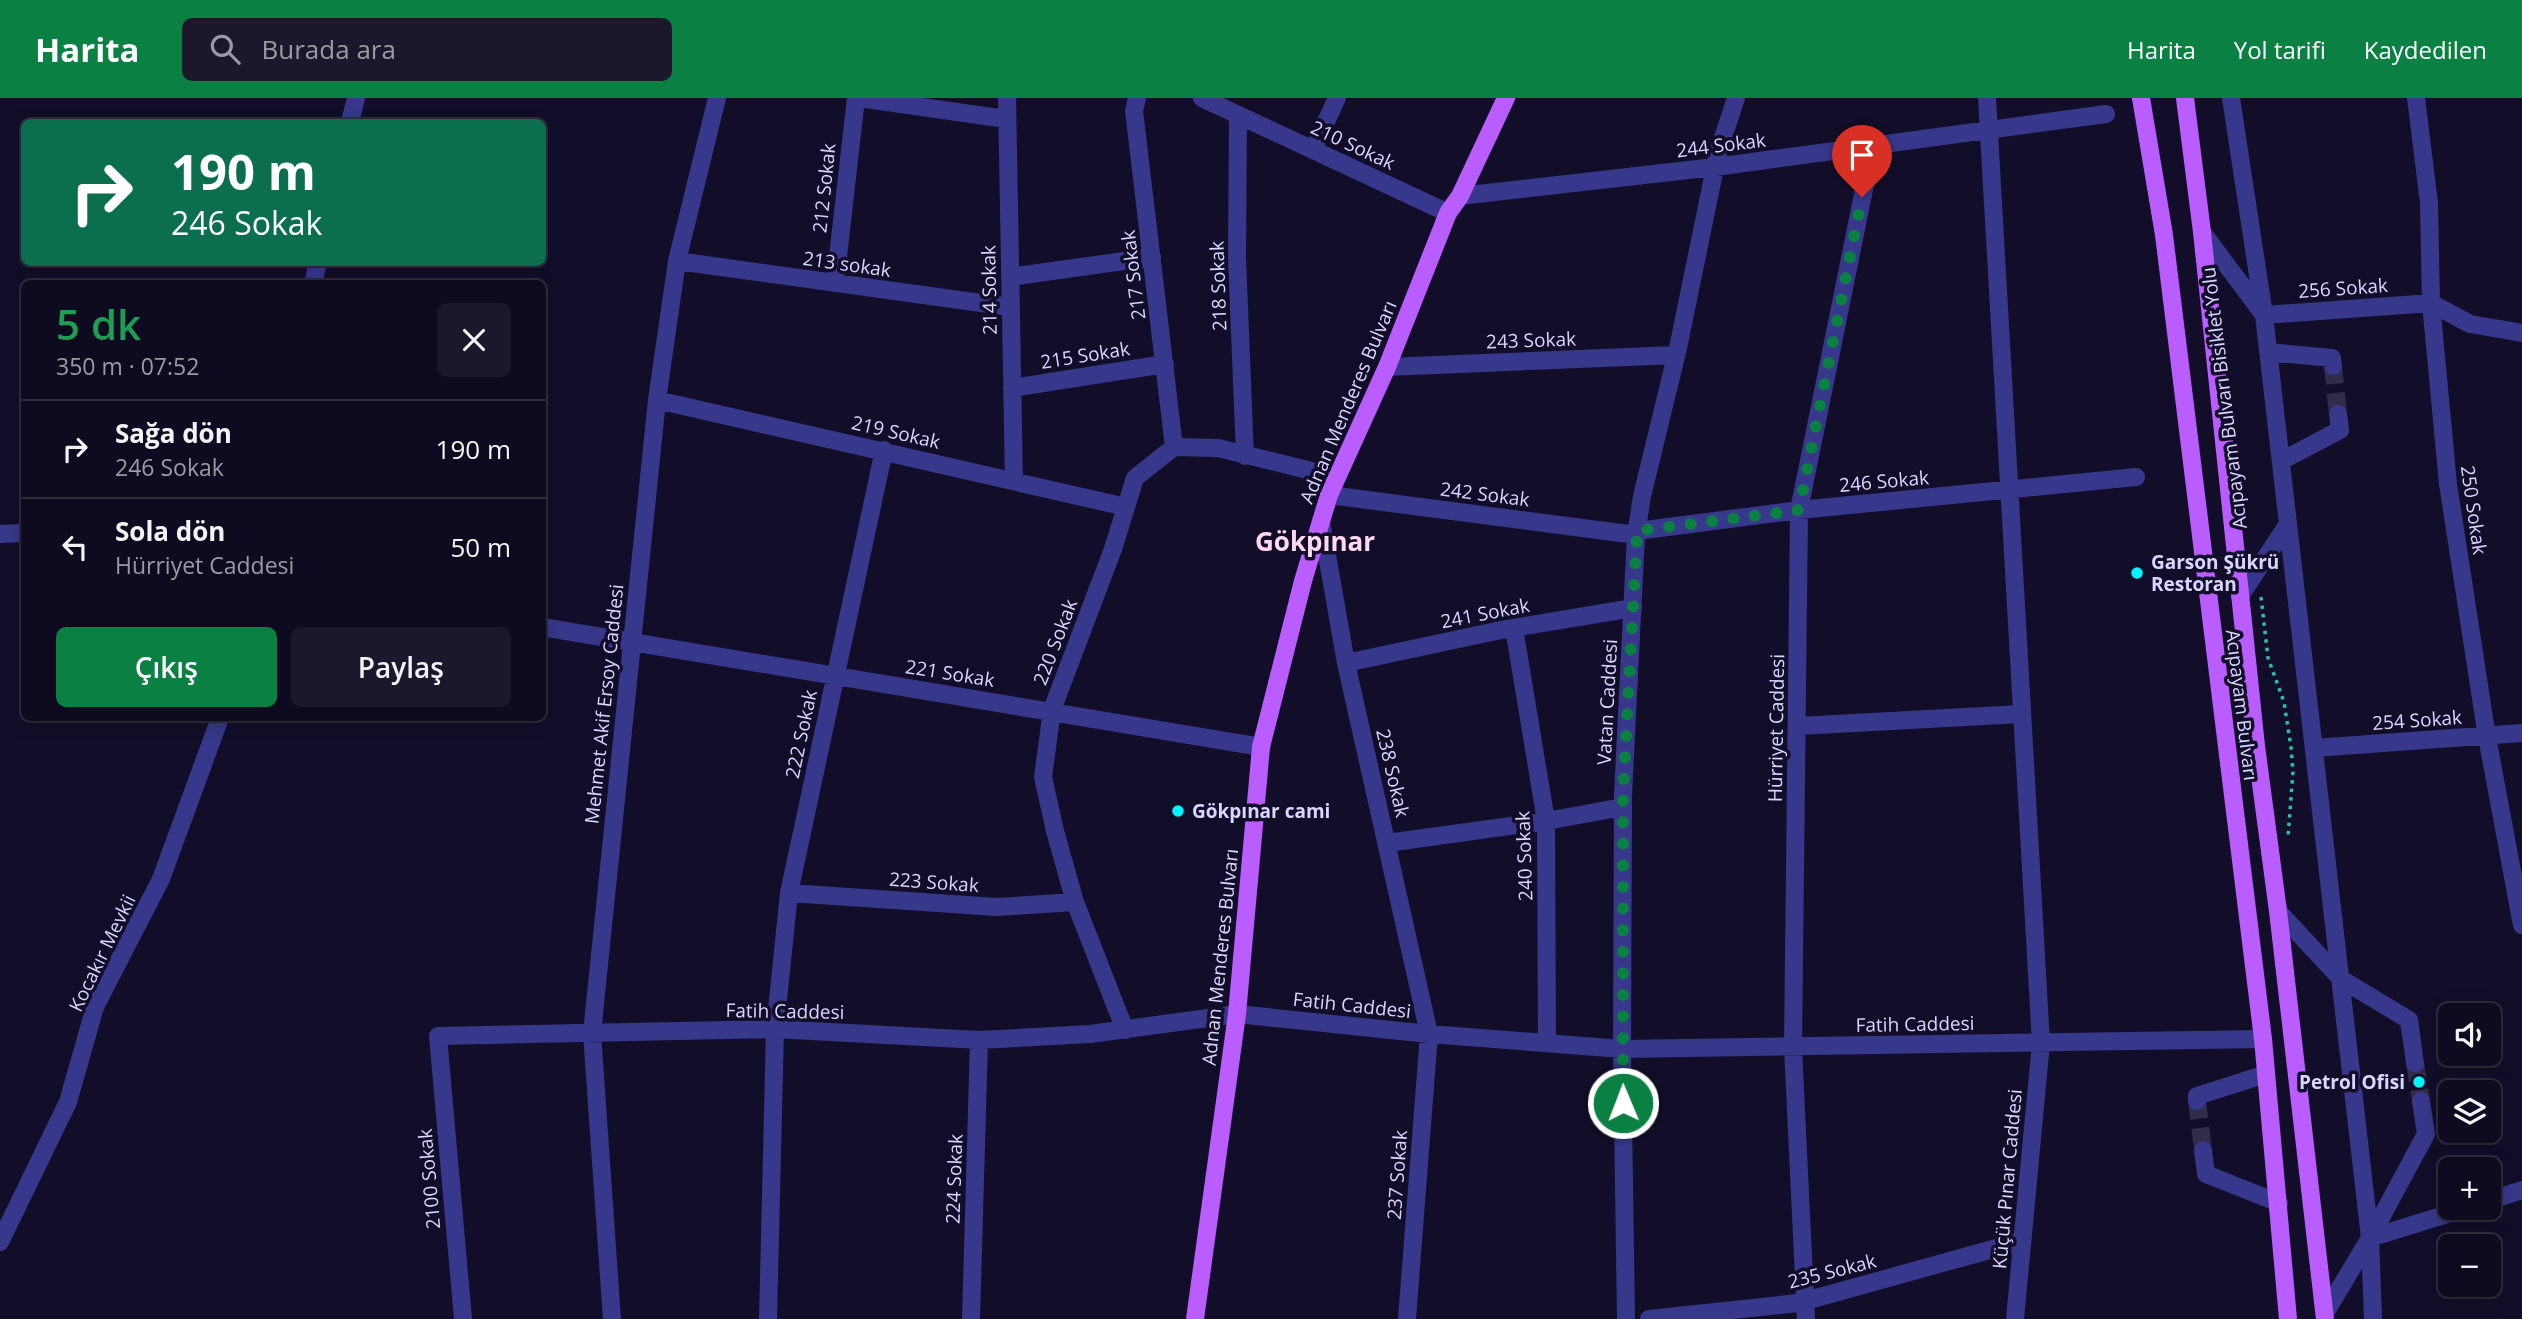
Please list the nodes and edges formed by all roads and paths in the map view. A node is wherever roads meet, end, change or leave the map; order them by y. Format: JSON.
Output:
{"nodes":[{"id":1,"x":356,"y":98,"type":"edge"},
{"id":2,"x":717,"y":98,"type":"edge"},
{"id":3,"x":857,"y":98,"type":"edge"},
{"id":4,"x":1007,"y":98,"type":"edge"},
{"id":5,"x":1137,"y":98,"type":"edge"},
{"id":6,"x":1338,"y":98,"type":"edge"},
{"id":7,"x":1506,"y":98,"type":"edge"},
{"id":8,"x":1736,"y":98,"type":"edge"},
{"id":9,"x":1987,"y":98,"type":"edge"},
{"id":10,"x":2141,"y":98,"type":"edge"},
{"id":11,"x":2185,"y":98,"type":"edge"},
{"id":12,"x":2231,"y":98,"type":"edge"},
{"id":13,"x":2416,"y":98,"type":"edge"},
{"id":14,"x":1206,"y":99,"type":"edge"},
{"id":15,"x":2106,"y":114,"type":"dead end"},
{"id":16,"x":1238,"y":115,"type":"junction"},
{"id":17,"x":351,"y":119,"type":"edge"},
{"id":18,"x":1006,"y":119,"type":"junction"},
{"id":19,"x":1987,"y":130,"type":"junction"},
{"id":20,"x":1873,"y":145,"type":"junction"},
{"id":21,"x":1313,"y":150,"type":"junction"},
{"id":22,"x":1715,"y":167,"type":"junction"},
{"id":23,"x":1460,"y":196,"type":"junction"},
{"id":24,"x":1448,"y":213,"type":"junction"},
{"id":25,"x":2202,"y":232,"type":"junction"},
{"id":26,"x":1152,"y":257,"type":"junction"},
{"id":27,"x":677,"y":261,"type":"junction"},
{"id":28,"x":1010,"y":277,"type":"junction"},
{"id":29,"x":835,"y":284,"type":"junction"},
{"id":30,"x":2431,"y":303,"type":"junction"},
{"id":31,"x":1010,"y":307,"type":"junction"},
{"id":32,"x":2264,"y":315,"type":"junction"},
{"id":33,"x":2522,"y":333,"type":"edge"},
{"id":34,"x":2268,"y":352,"type":"junction"},
{"id":35,"x":1676,"y":355,"type":"junction"},
{"id":36,"x":1165,"y":364,"type":"junction"},
{"id":37,"x":2333,"y":366,"type":"dead end"},
{"id":38,"x":1387,"y":367,"type":"junction"},
{"id":39,"x":1012,"y":388,"type":"junction"},
{"id":40,"x":657,"y":400,"type":"junction"},
{"id":41,"x":2339,"y":414,"type":"tunnel mouth"},
{"id":42,"x":1174,"y":447,"type":"junction"},
{"id":43,"x":884,"y":450,"type":"junction"},
{"id":44,"x":1245,"y":456,"type":"junction"},
{"id":45,"x":2281,"y":461,"type":"junction"},
{"id":46,"x":1336,"y":477,"type":"junction"},
{"id":47,"x":2136,"y":477,"type":"dead end"},
{"id":48,"x":1014,"y":481,"type":"junction"},
{"id":49,"x":2008,"y":490,"type":"junction"},
{"id":50,"x":1329,"y":495,"type":"junction"},
{"id":51,"x":1126,"y":507,"type":"junction"},
{"id":52,"x":1799,"y":510,"type":"junction"},
{"id":53,"x":1321,"y":521,"type":"junction"},
{"id":54,"x":2288,"y":524,"type":"junction"},
{"id":55,"x":21,"y":533,"type":"edge"},
{"id":56,"x":1637,"y":533,"type":"junction"},
{"id":57,"x":0,"y":534,"type":"edge"},
{"id":58,"x":2258,"y":569,"type":"junction"},
{"id":59,"x":2240,"y":596,"type":"junction"},
{"id":60,"x":1633,"y":607,"type":"junction"},
{"id":61,"x":546,"y":628,"type":"edge"},
{"id":62,"x":1514,"y":628,"type":"junction"},
{"id":63,"x":631,"y":643,"type":"junction"},
{"id":64,"x":1346,"y":663,"type":"junction"},
{"id":65,"x":835,"y":676,"type":"junction"},
{"id":66,"x":1052,"y":710,"type":"junction"},
{"id":67,"x":2021,"y":713,"type":"junction"},
{"id":68,"x":219,"y":721,"type":"edge"},
{"id":69,"x":1798,"y":726,"type":"junction"},
{"id":70,"x":2522,"y":733,"type":"edge"},
{"id":71,"x":2487,"y":737,"type":"junction"},
{"id":72,"x":1261,"y":747,"type":"junction"},
{"id":73,"x":2314,"y":748,"type":"junction"},
{"id":74,"x":1623,"y":807,"type":"junction"},
{"id":75,"x":1546,"y":821,"type":"junction"},
{"id":76,"x":2288,"y":842,"type":"dead end"},
{"id":77,"x":1387,"y":843,"type":"junction"},
{"id":78,"x":789,"y":893,"type":"junction"},
{"id":79,"x":1075,"y":902,"type":"junction"},
{"id":80,"x":2278,"y":911,"type":"junction"},
{"id":81,"x":2522,"y":925,"type":"edge"},
{"id":82,"x":2340,"y":979,"type":"junction"},
{"id":83,"x":1237,"y":1014,"type":"junction"},
{"id":84,"x":775,"y":1029,"type":"junction"},
{"id":85,"x":1125,"y":1030,"type":"junction"},
{"id":86,"x":592,"y":1033,"type":"junction"},
{"id":87,"x":1429,"y":1034,"type":"junction"},
{"id":88,"x":438,"y":1036,"type":"joint"},
{"id":89,"x":2263,"y":1040,"type":"junction"},
{"id":90,"x":978,"y":1041,"type":"junction"},
{"id":91,"x":1547,"y":1043,"type":"junction"},
{"id":92,"x":2041,"y":1043,"type":"junction"},
{"id":93,"x":1793,"y":1048,"type":"junction"},
{"id":94,"x":1622,"y":1049,"type":"junction"},
{"id":95,"x":2415,"y":1063,"type":"tunnel mouth"},
{"id":96,"x":2266,"y":1074,"type":"junction"},
{"id":97,"x":2197,"y":1101,"type":"dead end"},
{"id":98,"x":2420,"y":1101,"type":"tunnel mouth"},
{"id":99,"x":2203,"y":1150,"type":"tunnel mouth"},
{"id":100,"x":2522,"y":1190,"type":"edge"},
{"id":101,"x":2501,"y":1197,"type":"edge"},
{"id":102,"x":2279,"y":1203,"type":"junction"},
{"id":103,"x":2438,"y":1217,"type":"edge"},
{"id":104,"x":2370,"y":1238,"type":"junction"},
{"id":105,"x":2022,"y":1241,"type":"junction"},
{"id":106,"x":0,"y":1242,"type":"edge"},
{"id":107,"x":1806,"y":1310,"type":"edge"},
{"id":108,"x":2325,"y":1316,"type":"edge"},
{"id":109,"x":463,"y":1319,"type":"edge"},
{"id":110,"x":612,"y":1319,"type":"edge"},
{"id":111,"x":768,"y":1319,"type":"edge"},
{"id":112,"x":971,"y":1319,"type":"edge"},
{"id":113,"x":1195,"y":1319,"type":"edge"},
{"id":114,"x":1407,"y":1319,"type":"edge"},
{"id":115,"x":1626,"y":1319,"type":"edge"},
{"id":116,"x":1649,"y":1319,"type":"edge"},
{"id":117,"x":2015,"y":1319,"type":"edge"},
{"id":118,"x":2288,"y":1319,"type":"edge"},
{"id":119,"x":2373,"y":1319,"type":"edge"}],
"edges":[{"from":1,"to":17,"type":"street"},
{"from":2,"to":27,"type":"street","name":"Mehmet Akif Ersoy Caddesi"},
{"from":3,"to":18,"type":"street"},
{"from":3,"to":29,"type":"street","name":"212 Sokak"},
{"from":4,"to":18,"type":"street","name":"214 Sokak"},
{"from":5,"to":26,"type":"street","name":"217 Sokak"},
{"from":6,"to":21,"type":"street"},
{"from":7,"to":23,"type":"main road","name":"Adnan Menderes Bulvarı"},
{"from":8,"to":22,"type":"street","name":"Vatan Caddesi"},
{"from":9,"to":19,"type":"street","name":"Küçük Pınar Caddesi"},
{"from":10,"to":89,"type":"main road","name":"Acıpayam Bulvarı"},
{"from":11,"to":25,"type":"main road","name":"Acıpayam Bulvarı"},
{"from":12,"to":32,"type":"street"},
{"from":13,"to":30,"type":"street","name":"250 Sokak"},
{"from":14,"to":16,"type":"street","name":"210 Sokak"},
{"from":15,"to":19,"type":"street","name":"244 Sokak"},
{"from":16,"to":21,"type":"street","name":"210 Sokak"},
{"from":16,"to":44,"type":"street","name":"218 Sokak"},
{"from":18,"to":28,"type":"street","name":"214 Sokak"},
{"from":19,"to":20,"type":"street","name":"244 Sokak"},
{"from":19,"to":49,"type":"street","name":"Küçük Pınar Caddesi"},
{"from":20,"to":22,"type":"street","name":"244 Sokak"},
{"from":20,"to":52,"type":"street","name":"Hürriyet Caddesi"},
{"from":21,"to":24,"type":"street","name":"210 Sokak"},
{"from":22,"to":23,"type":"street","name":"244 Sokak"},
{"from":22,"to":35,"type":"street","name":"Vatan Caddesi"},
{"from":23,"to":24,"type":"main road","name":"Adnan Menderes Bulvarı"},
{"from":24,"to":38,"type":"main road","name":"Adnan Menderes Bulvarı"},
{"from":25,"to":32,"type":"street"},
{"from":25,"to":59,"type":"main road","name":"Acıpayam Bulvarı"},
{"from":26,"to":28,"type":"street"},
{"from":26,"to":36,"type":"street","name":"217 Sokak"},
{"from":27,"to":29,"type":"street","name":"213 sokak"},
{"from":27,"to":40,"type":"street","name":"Mehmet Akif Ersoy Caddesi"},
{"from":28,"to":31,"type":"street","name":"214 Sokak"},
{"from":29,"to":31,"type":"street","name":"213 sokak"},
{"from":30,"to":32,"type":"street","name":"256 Sokak"},
{"from":30,"to":33,"type":"street"},
{"from":30,"to":71,"type":"street","name":"250 Sokak"},
{"from":31,"to":39,"type":"street","name":"214 Sokak"},
{"from":32,"to":34,"type":"street"},
{"from":34,"to":37,"type":"street"},
{"from":34,"to":45,"type":"street"},
{"from":35,"to":38,"type":"street","name":"243 Sokak"},
{"from":35,"to":56,"type":"street","name":"Vatan Caddesi"},
{"from":36,"to":39,"type":"street","name":"215 Sokak"},
{"from":36,"to":42,"type":"street","name":"217 Sokak"},
{"from":38,"to":46,"type":"main road","name":"Adnan Menderes Bulvarı"},
{"from":39,"to":48,"type":"street","name":"214 Sokak"},
{"from":40,"to":43,"type":"street","name":"219 Sokak"},
{"from":40,"to":63,"type":"street","name":"Mehmet Akif Ersoy Caddesi"},
{"from":41,"to":45,"type":"street"},
{"from":42,"to":44,"type":"street"},
{"from":42,"to":51,"type":"street","name":"220 Sokak"},
{"from":43,"to":48,"type":"street","name":"219 Sokak"},
{"from":43,"to":65,"type":"street","name":"222 Sokak"},
{"from":44,"to":46,"type":"street"},
{"from":45,"to":54,"type":"street"},
{"from":46,"to":50,"type":"main road","name":"Adnan Menderes Bulvarı"},
{"from":47,"to":49,"type":"street","name":"246 Sokak"},
{"from":48,"to":51,"type":"street","name":"219 Sokak"},
{"from":49,"to":52,"type":"street","name":"246 Sokak"},
{"from":49,"to":67,"type":"street","name":"Küçük Pınar Caddesi"},
{"from":50,"to":53,"type":"main road","name":"Adnan Menderes Bulvarı"},
{"from":50,"to":56,"type":"street","name":"242 Sokak"},
{"from":51,"to":66,"type":"street","name":"220 Sokak"},
{"from":52,"to":56,"type":"street","name":"246 Sokak"},
{"from":52,"to":69,"type":"street","name":"Hürriyet Caddesi"},
{"from":53,"to":64,"type":"street","name":"238 Sokak"},
{"from":53,"to":72,"type":"main road","name":"Adnan Menderes Bulvarı"},
{"from":54,"to":58,"type":"street"},
{"from":54,"to":73,"type":"street"},
{"from":55,"to":57,"type":"street"},
{"from":56,"to":60,"type":"street","name":"Vatan Caddesi"},
{"from":58,"to":59,"type":"street"},
{"from":58,"to":76,"type":"path"},
{"from":59,"to":80,"type":"main road","name":"Acıpayam Bulvarı"},
{"from":60,"to":62,"type":"street","name":"241 Sokak"},
{"from":60,"to":74,"type":"street","name":"Vatan Caddesi"},
{"from":61,"to":63,"type":"street","name":"221 Sokak"},
{"from":62,"to":64,"type":"street","name":"241 Sokak"},
{"from":62,"to":75,"type":"street","name":"240 Sokak"},
{"from":63,"to":65,"type":"street","name":"221 Sokak"},
{"from":63,"to":86,"type":"street","name":"Mehmet Akif Ersoy Caddesi"},
{"from":64,"to":77,"type":"street","name":"238 Sokak"},
{"from":65,"to":66,"type":"street","name":"221 Sokak"},
{"from":65,"to":78,"type":"street","name":"222 Sokak"},
{"from":66,"to":72,"type":"street","name":"221 Sokak"},
{"from":66,"to":79,"type":"street","name":"220 Sokak"},
{"from":67,"to":69,"type":"street"},
{"from":67,"to":92,"type":"street","name":"Küçük Pınar Caddesi"},
{"from":68,"to":106,"type":"street","name":"Kocakır Mevkii"},
{"from":69,"to":93,"type":"street","name":"Hürriyet Caddesi"},
{"from":70,"to":71,"type":"street","name":"254 Sokak"},
{"from":71,"to":73,"type":"street","name":"254 Sokak"},
{"from":71,"to":81,"type":"street","name":"250 Sokak"},
{"from":72,"to":83,"type":"main road","name":"Adnan Menderes Bulvarı"},
{"from":73,"to":82,"type":"street"},
{"from":74,"to":75,"type":"street"},
{"from":74,"to":94,"type":"street","name":"Vatan Caddesi"},
{"from":75,"to":77,"type":"street"},
{"from":75,"to":91,"type":"street","name":"240 Sokak"},
{"from":77,"to":87,"type":"street","name":"238 Sokak"},
{"from":78,"to":79,"type":"street","name":"223 Sokak"},
{"from":78,"to":84,"type":"street","name":"222 Sokak"},
{"from":79,"to":85,"type":"street","name":"220 Sokak"},
{"from":80,"to":82,"type":"street"},
{"from":80,"to":108,"type":"main road","name":"Acıpayam Bulvarı"},
{"from":82,"to":95,"type":"street"},
{"from":82,"to":104,"type":"street"},
{"from":83,"to":85,"type":"street","name":"Fatih Caddesi"},
{"from":83,"to":87,"type":"street","name":"Fatih Caddesi"},
{"from":83,"to":113,"type":"main road","name":"Adnan Menderes Bulvarı"},
{"from":84,"to":86,"type":"street","name":"Fatih Caddesi"},
{"from":84,"to":90,"type":"street","name":"Fatih Caddesi"},
{"from":84,"to":111,"type":"street","name":"222 Sokak"},
{"from":85,"to":90,"type":"street","name":"Fatih Caddesi"},
{"from":86,"to":88,"type":"street","name":"Fatih Caddesi"},
{"from":86,"to":110,"type":"street","name":"Mehmet Akif Ersoy Caddesi"},
{"from":87,"to":91,"type":"street","name":"Fatih Caddesi"},
{"from":87,"to":114,"type":"street","name":"237 Sokak"},
{"from":88,"to":109,"type":"street","name":"2100 Sokak"},
{"from":89,"to":92,"type":"street","name":"Fatih Caddesi"},
{"from":89,"to":96,"type":"main road","name":"Acıpayam Bulvarı"},
{"from":90,"to":112,"type":"street","name":"224 Sokak"},
{"from":91,"to":94,"type":"street","name":"Fatih Caddesi"},
{"from":92,"to":93,"type":"street","name":"Fatih Caddesi"},
{"from":92,"to":105,"type":"street","name":"Küçük Pınar Caddesi"},
{"from":93,"to":94,"type":"street","name":"Fatih Caddesi"},
{"from":93,"to":107,"type":"street","name":"Hürriyet Caddesi"},
{"from":94,"to":115,"type":"street","name":"Vatan Caddesi"},
{"from":96,"to":97,"type":"street"},
{"from":96,"to":102,"type":"main road","name":"Acıpayam Bulvarı"},
{"from":98,"to":104,"type":"street"},
{"from":99,"to":102,"type":"street"},
{"from":100,"to":101,"type":"street"},
{"from":102,"to":118,"type":"main road","name":"Acıpayam Bulvarı"},
{"from":103,"to":104,"type":"street"},
{"from":104,"to":108,"type":"street"},
{"from":104,"to":119,"type":"street"},
{"from":105,"to":107,"type":"street","name":"235 Sokak"},
{"from":105,"to":117,"type":"street","name":"Küçük Pınar Caddesi"},
{"from":107,"to":116,"type":"street","name":"235 Sokak"}]}
